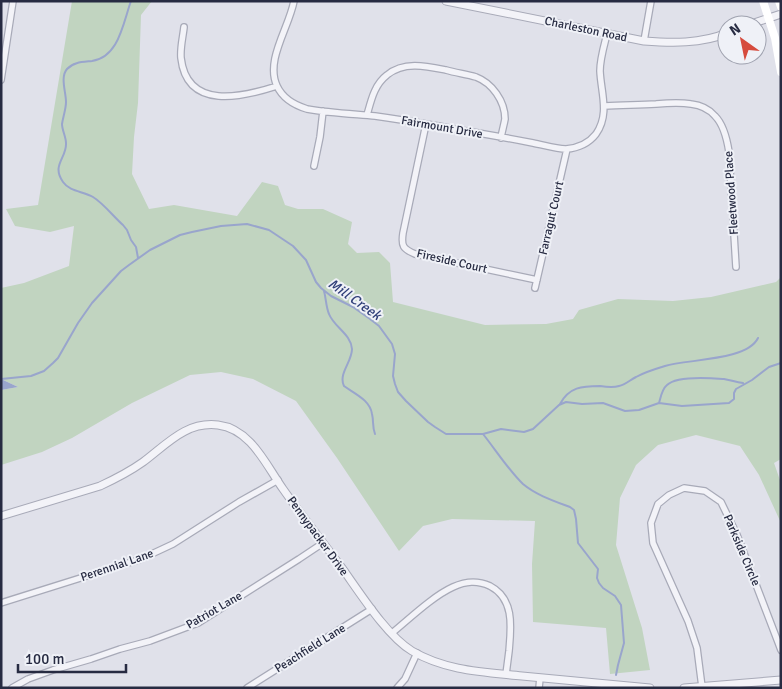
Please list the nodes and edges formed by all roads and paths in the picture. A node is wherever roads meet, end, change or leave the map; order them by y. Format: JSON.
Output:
{"nodes":[{"id":1,"x":13,"y":1,"type":"edge"},
{"id":2,"x":294,"y":1,"type":"edge"},
{"id":3,"x":446,"y":1,"type":"edge"},
{"id":4,"x":651,"y":1,"type":"edge"},
{"id":5,"x":763,"y":1,"type":"edge"},
{"id":6,"x":779,"y":1,"type":"edge"},
{"id":7,"x":781,"y":7,"type":"edge"},
{"id":8,"x":781,"y":14,"type":"edge"},
{"id":9,"x":768,"y":18,"type":"junction"},
{"id":10,"x":184,"y":27,"type":"dead end"},
{"id":11,"x":607,"y":34,"type":"junction"},
{"id":12,"x":717,"y":37,"type":"edge"},
{"id":13,"x":644,"y":41,"type":"junction"},
{"id":14,"x":781,"y":72,"type":"edge"},
{"id":15,"x":1,"y":80,"type":"edge"},
{"id":16,"x":277,"y":86,"type":"junction"},
{"id":17,"x":605,"y":106,"type":"junction"},
{"id":18,"x":323,"y":111,"type":"junction"},
{"id":19,"x":367,"y":116,"type":"junction"},
{"id":20,"x":426,"y":124,"type":"junction"},
{"id":21,"x":501,"y":138,"type":"junction"},
{"id":22,"x":568,"y":149,"type":"junction"},
{"id":23,"x":314,"y":166,"type":"dead end"},
{"id":24,"x":736,"y":267,"type":"dead end"},
{"id":25,"x":537,"y":280,"type":"junction"},
{"id":26,"x":536,"y":288,"type":"dead end"},
{"id":27,"x":278,"y":480,"type":"junction"},
{"id":28,"x":1,"y":516,"type":"edge"},
{"id":29,"x":323,"y":543,"type":"junction"},
{"id":30,"x":1,"y":603,"type":"edge"},
{"id":31,"x":372,"y":609,"type":"junction"},
{"id":32,"x":392,"y":633,"type":"junction"},
{"id":33,"x":781,"y":650,"type":"edge"},
{"id":34,"x":417,"y":653,"type":"junction"},
{"id":35,"x":506,"y":674,"type":"junction"},
{"id":36,"x":540,"y":678,"type":"junction"},
{"id":37,"x":781,"y":680,"type":"edge"},
{"id":38,"x":702,"y":687,"type":"edge"},
{"id":39,"x":12,"y":688,"type":"edge"},
{"id":40,"x":247,"y":688,"type":"edge"},
{"id":41,"x":397,"y":688,"type":"edge"},
{"id":42,"x":539,"y":688,"type":"edge"},
{"id":43,"x":650,"y":688,"type":"edge"},
{"id":44,"x":684,"y":688,"type":"edge"}],
"edges":[{"from":1,"to":15,"type":"street"},
{"from":2,"to":16,"type":"street"},
{"from":3,"to":11,"type":"street","name":"Charleston Road"},
{"from":4,"to":13,"type":"street"},
{"from":5,"to":9,"type":"main road"},
{"from":6,"to":7,"type":"main road"},
{"from":8,"to":9,"type":"street"},
{"from":9,"to":14,"type":"main road"},
{"from":10,"to":16,"type":"street"},
{"from":11,"to":13,"type":"street","name":"Charleston Road"},
{"from":11,"to":17,"type":"street"},
{"from":12,"to":13,"type":"street","name":"Charleston Road"},
{"from":16,"to":18,"type":"street","name":"Fairmount Drive"},
{"from":17,"to":22,"type":"street"},
{"from":17,"to":24,"type":"street","name":"Fleetwood Place"},
{"from":18,"to":19,"type":"street","name":"Fairmount Drive"},
{"from":18,"to":23,"type":"street"},
{"from":19,"to":20,"type":"street","name":"Fairmount Drive"},
{"from":19,"to":21,"type":"street"},
{"from":20,"to":21,"type":"street","name":"Fairmount Drive"},
{"from":20,"to":25,"type":"street","name":"Fireside Court"},
{"from":21,"to":22,"type":"street","name":"Fairmount Drive"},
{"from":22,"to":25,"type":"street","name":"Farragut Court"},
{"from":25,"to":26,"type":"street","name":"Farragut Court"},
{"from":27,"to":28,"type":"street","name":"Pennypacker Drive"},
{"from":27,"to":29,"type":"street","name":"Pennypacker Drive"},
{"from":27,"to":30,"type":"street","name":"Perennial Lane"},
{"from":29,"to":31,"type":"street","name":"Pennypacker Drive"},
{"from":29,"to":39,"type":"street","name":"Patriot Lane"},
{"from":31,"to":32,"type":"street","name":"Pennypacker Drive"},
{"from":31,"to":40,"type":"street","name":"Peachfield Lane"},
{"from":32,"to":34,"type":"street","name":"Pennypacker Drive"},
{"from":32,"to":35,"type":"street"},
{"from":33,"to":38,"type":"street","name":"Parkside Circle"},
{"from":34,"to":35,"type":"street","name":"Pennypacker Drive"},
{"from":34,"to":41,"type":"street"},
{"from":35,"to":36,"type":"street","name":"Pennypacker Drive"},
{"from":36,"to":42,"type":"street"},
{"from":36,"to":43,"type":"street","name":"Pennypacker Drive"},
{"from":37,"to":38,"type":"street"},
{"from":38,"to":44,"type":"street"}]}
